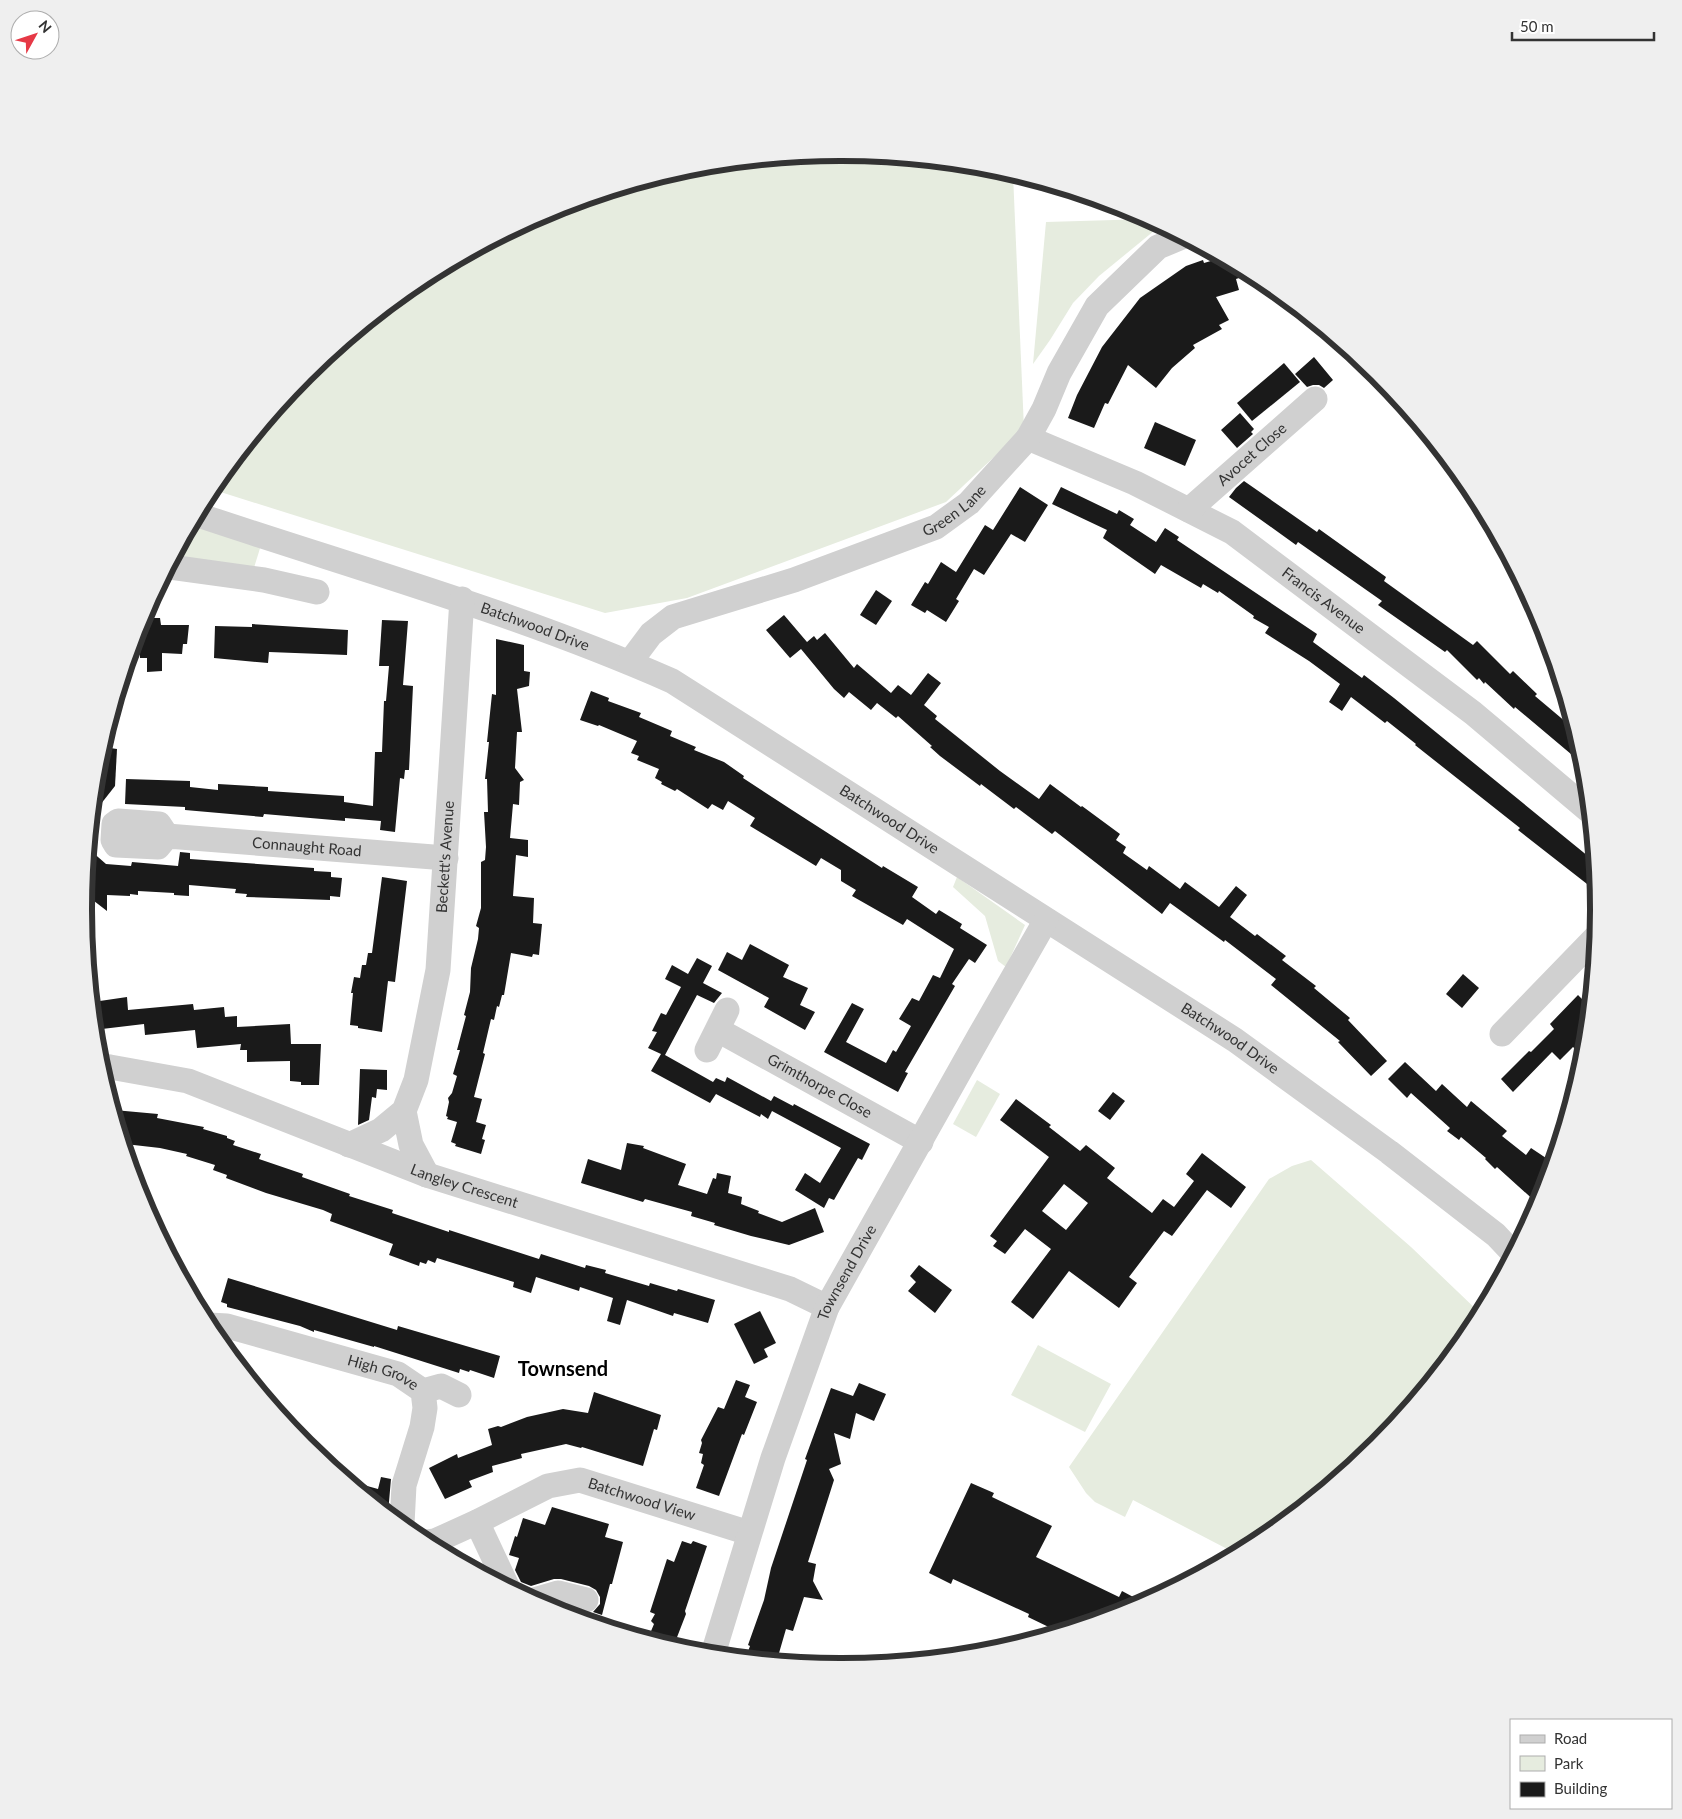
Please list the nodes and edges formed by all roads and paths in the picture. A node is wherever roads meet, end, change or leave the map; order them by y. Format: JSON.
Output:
{"nodes":[{"id":1,"x":1175,"y":240,"type":"edge"},
{"id":2,"x":1315,"y":399,"type":"dead end"},
{"id":3,"x":1028,"y":438,"type":"junction"},
{"id":4,"x":1189,"y":510,"type":"junction"},
{"id":5,"x":204,"y":517,"type":"edge"},
{"id":6,"x":275,"y":541,"type":"junction"},
{"id":7,"x":175,"y":568,"type":"edge"},
{"id":8,"x":264,"y":580,"type":"junction"},
{"id":9,"x":317,"y":592,"type":"dead end"},
{"id":10,"x":462,"y":599,"type":"junction"},
{"id":11,"x":630,"y":662,"type":"junction"},
{"id":12,"x":1582,"y":805,"type":"edge"},
{"id":13,"x":167,"y":836,"type":"dead end"},
{"id":14,"x":446,"y":858,"type":"junction"},
{"id":15,"x":1046,"y":920,"type":"junction"},
{"id":16,"x":1589,"y":945,"type":"edge"},
{"id":17,"x":718,"y":1030,"type":"dead end"},
{"id":18,"x":1502,"y":1034,"type":"dead end"},
{"id":19,"x":110,"y":1067,"type":"edge"},
{"id":20,"x":404,"y":1112,"type":"junction"},
{"id":21,"x":921,"y":1142,"type":"junction"},
{"id":22,"x":349,"y":1145,"type":"junction"},
{"id":23,"x":427,"y":1175,"type":"junction"},
{"id":24,"x":1508,"y":1248,"type":"edge"},
{"id":25,"x":827,"y":1307,"type":"junction"},
{"id":26,"x":219,"y":1326,"type":"edge"},
{"id":27,"x":423,"y":1391,"type":"junction"},
{"id":28,"x":459,"y":1395,"type":"dead end"},
{"id":29,"x":402,"y":1516,"type":"edge"},
{"id":30,"x":477,"y":1522,"type":"junction"},
{"id":31,"x":749,"y":1533,"type":"junction"},
{"id":32,"x":438,"y":1540,"type":"edge"},
{"id":33,"x":503,"y":1577,"type":"edge"},
{"id":34,"x":545,"y":1597,"type":"edge"},
{"id":35,"x":586,"y":1600,"type":"dead end"},
{"id":36,"x":715,"y":1647,"type":"edge"}],
"edges":[{"from":1,"to":3,"type":"street","name":"Green Lane"},
{"from":2,"to":4,"type":"street","name":"Avocet Close"},
{"from":3,"to":4,"type":"street","name":"Francis Avenue"},
{"from":3,"to":11,"type":"street","name":"Green Lane"},
{"from":4,"to":12,"type":"street","name":"Francis Avenue"},
{"from":5,"to":6,"type":"street","name":"Batchwood Drive"},
{"from":6,"to":8,"type":"street"},
{"from":6,"to":10,"type":"street","name":"Batchwood Drive"},
{"from":7,"to":8,"type":"street"},
{"from":8,"to":9,"type":"street"},
{"from":10,"to":11,"type":"street","name":"Batchwood Drive"},
{"from":10,"to":14,"type":"street","name":"Beckett's Avenue"},
{"from":11,"to":15,"type":"street","name":"Batchwood Drive"},
{"from":13,"to":14,"type":"street","name":"Connaught Road"},
{"from":14,"to":20,"type":"street","name":"Beckett's Avenue"},
{"from":15,"to":21,"type":"street","name":"Townsend Drive"},
{"from":15,"to":24,"type":"street","name":"Batchwood Drive"},
{"from":16,"to":18,"type":"street"},
{"from":17,"to":21,"type":"street","name":"Grimthorpe Close"},
{"from":19,"to":22,"type":"street","name":"Langley Crescent"},
{"from":20,"to":22,"type":"street"},
{"from":20,"to":23,"type":"street"},
{"from":21,"to":25,"type":"street","name":"Townsend Drive"},
{"from":22,"to":23,"type":"street","name":"Langley Crescent"},
{"from":23,"to":25,"type":"street","name":"Langley Crescent"},
{"from":25,"to":31,"type":"street","name":"Townsend Drive"},
{"from":26,"to":27,"type":"street","name":"High Grove"},
{"from":27,"to":28,"type":"street"},
{"from":27,"to":29,"type":"street","name":"High Grove"},
{"from":30,"to":31,"type":"street","name":"Batchwood View"},
{"from":30,"to":32,"type":"street","name":"Batchwood View"},
{"from":30,"to":33,"type":"street"},
{"from":31,"to":36,"type":"street","name":"Townsend Drive"},
{"from":34,"to":35,"type":"street"}]}
